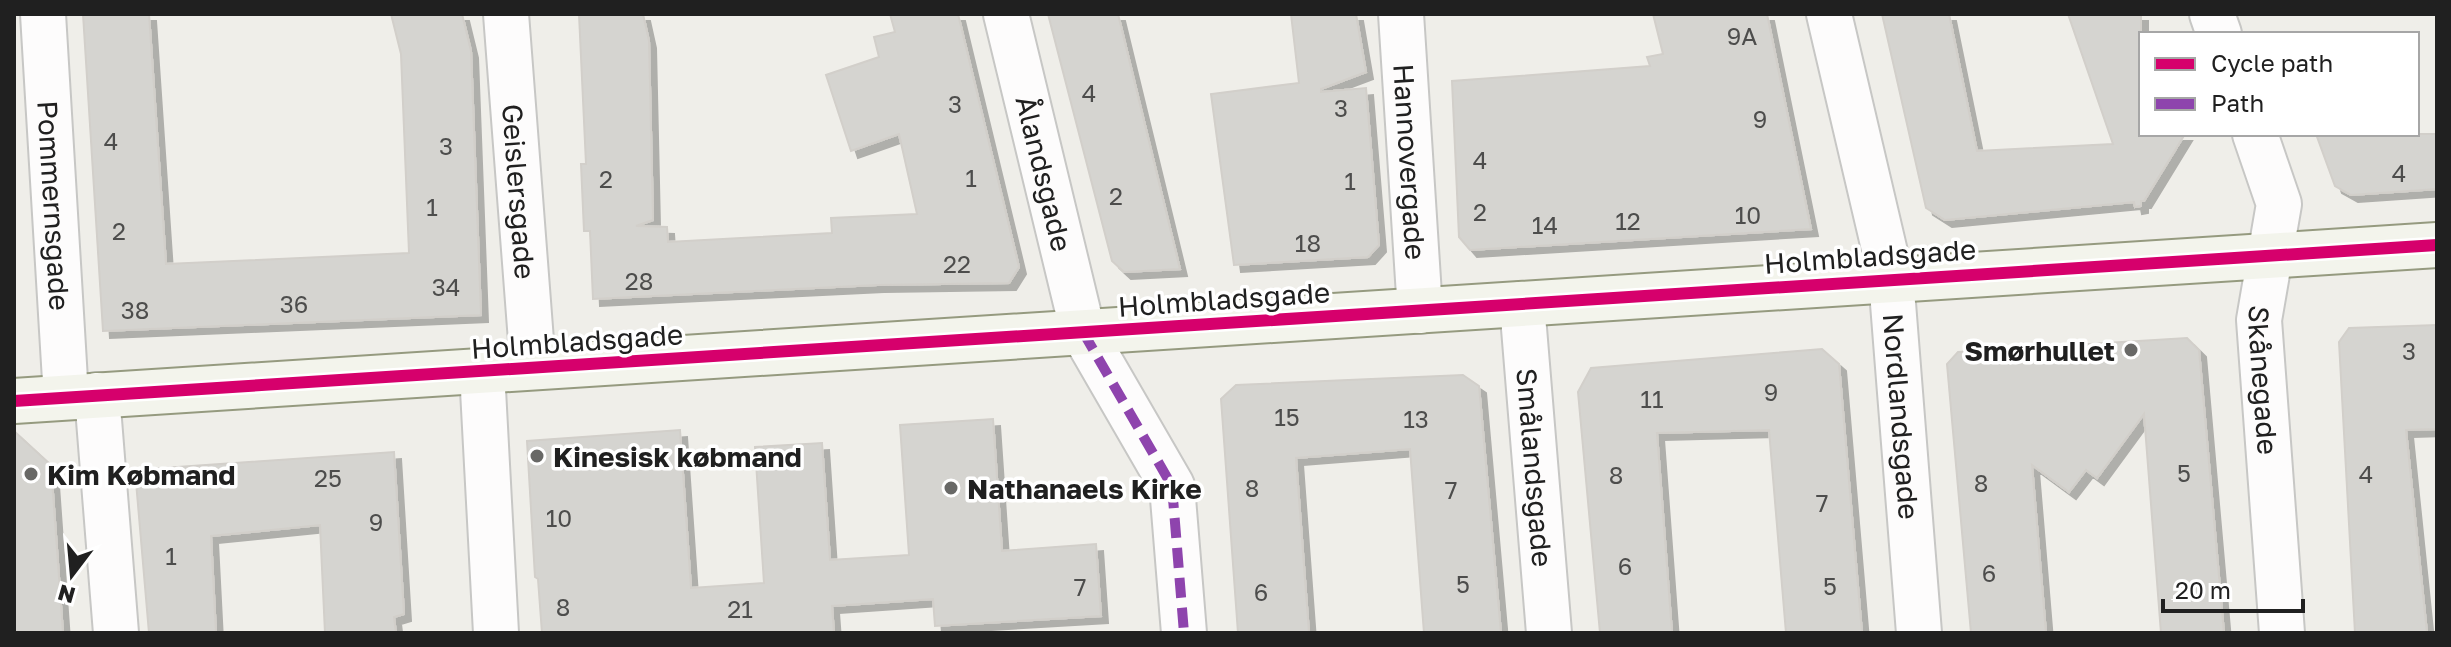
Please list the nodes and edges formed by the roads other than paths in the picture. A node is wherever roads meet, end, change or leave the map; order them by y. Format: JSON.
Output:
{"nodes":[{"id":1,"x":43,"y":14,"type":"edge"},
{"id":2,"x":506,"y":14,"type":"edge"},
{"id":3,"x":1006,"y":14,"type":"edge"},
{"id":4,"x":1401,"y":14,"type":"edge"},
{"id":5,"x":1829,"y":14,"type":"edge"},
{"id":6,"x":2256,"y":136,"type":"edge"},
{"id":7,"x":2437,"y":245,"type":"edge"},
{"id":8,"x":2269,"y":255,"type":"junction"},
{"id":9,"x":1891,"y":278,"type":"junction"},
{"id":10,"x":1522,"y":304,"type":"junction"},
{"id":11,"x":1420,"y":311,"type":"junction"},
{"id":12,"x":1083,"y":332,"type":"junction"},
{"id":13,"x":533,"y":367,"type":"junction"},
{"id":14,"x":482,"y":371,"type":"junction"},
{"id":15,"x":82,"y":396,"type":"junction"},
{"id":16,"x":14,"y":401,"type":"edge"},
{"id":17,"x":116,"y":633,"type":"edge"},
{"id":18,"x":496,"y":633,"type":"edge"},
{"id":19,"x":1184,"y":633,"type":"edge"},
{"id":20,"x":1549,"y":633,"type":"edge"},
{"id":21,"x":1919,"y":633,"type":"edge"},
{"id":22,"x":2282,"y":633,"type":"edge"}],
"edges":[{"from":1,"to":15,"type":"street","name":"Pommernsgade"},
{"from":2,"to":13,"type":"street","name":"Geislersgade"},
{"from":3,"to":12,"type":"street","name":"Ålandsgade"},
{"from":4,"to":11,"type":"street","name":"Hannovergade"},
{"from":5,"to":9,"type":"street","name":"Nordlandsgade"},
{"from":6,"to":8,"type":"street","name":"Skånegade"},
{"from":7,"to":8,"type":"street","name":"Holmbladsgade"},
{"from":8,"to":9,"type":"street","name":"Holmbladsgade"},
{"from":8,"to":22,"type":"street","name":"Skånegade"},
{"from":9,"to":10,"type":"street","name":"Holmbladsgade"},
{"from":9,"to":21,"type":"street","name":"Nordlandsgade"},
{"from":10,"to":11,"type":"street","name":"Holmbladsgade"},
{"from":10,"to":20,"type":"street","name":"Smålandsgade"},
{"from":11,"to":12,"type":"street","name":"Holmbladsgade"},
{"from":12,"to":13,"type":"street","name":"Holmbladsgade"},
{"from":12,"to":19,"type":"street","name":"Ålandsgade"},
{"from":13,"to":14,"type":"street","name":"Holmbladsgade"},
{"from":14,"to":15,"type":"street","name":"Holmbladsgade"},
{"from":14,"to":18,"type":"street"},
{"from":15,"to":16,"type":"street","name":"Holmbladsgade"},
{"from":15,"to":17,"type":"street","name":"Pommernsgade"}]}
